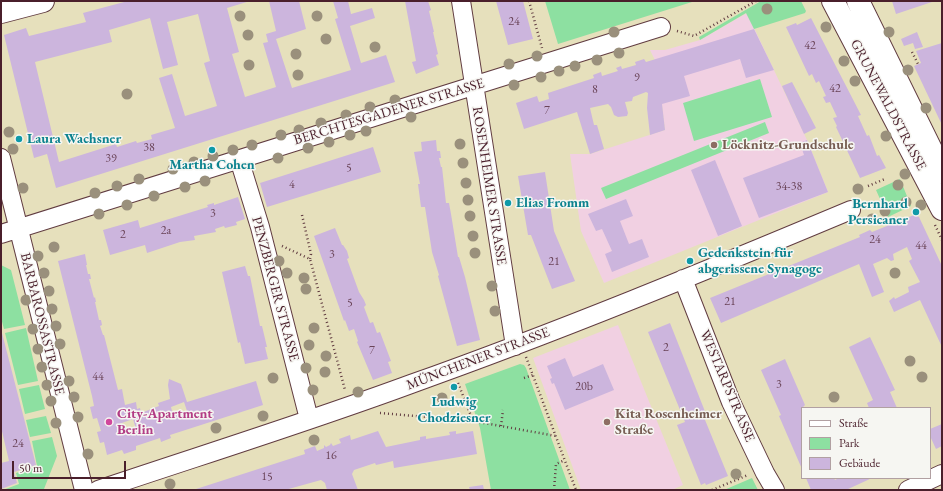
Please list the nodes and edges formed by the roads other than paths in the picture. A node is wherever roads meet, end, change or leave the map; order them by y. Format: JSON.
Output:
{"nodes":[{"id":1,"x":44,"y":1,"type":"edge"},
{"id":2,"x":461,"y":1,"type":"edge"},
{"id":3,"x":833,"y":1,"type":"edge"},
{"id":4,"x":858,"y":1,"type":"edge"},
{"id":5,"x":1,"y":12,"type":"edge"},
{"id":6,"x":661,"y":27,"type":"road end"},
{"id":7,"x":474,"y":86,"type":"junction"},
{"id":8,"x":1,"y":158,"type":"edge"},
{"id":9,"x":239,"y":159,"type":"junction"},
{"id":10,"x":942,"y":172,"type":"edge"},
{"id":11,"x":942,"y":209,"type":"edge"},
{"id":12,"x":851,"y":210,"type":"dead end"},
{"id":13,"x":9,"y":231,"type":"edge"},
{"id":14,"x":683,"y":280,"type":"junction"},
{"id":15,"x":518,"y":345,"type":"junction"},
{"id":16,"x":309,"y":419,"type":"junction"},
{"id":17,"x":942,"y":474,"type":"edge"},
{"id":18,"x":84,"y":490,"type":"edge"},
{"id":19,"x":98,"y":490,"type":"edge"},
{"id":20,"x":775,"y":490,"type":"edge"},
{"id":21,"x":908,"y":490,"type":"edge"}],
"edges":[{"from":1,"to":5,"type":"main road"},
{"from":2,"to":7,"type":"street","name":"ROSENHEIMER STRASSE"},
{"from":3,"to":11,"type":"main road","name":"GRUNEWALDSTRASSE"},
{"from":4,"to":10,"type":"main road","name":"GRUNEWALDSTRASSE"},
{"from":6,"to":7,"type":"street","name":"BERCHTESGADENER STRASSE"},
{"from":7,"to":9,"type":"street","name":"BERCHTESGADENER STRASSE"},
{"from":7,"to":15,"type":"street","name":"ROSENHEIMER STRASSE"},
{"from":8,"to":13,"type":"street","name":"BARBAROSSASTRASSE"},
{"from":9,"to":13,"type":"street","name":"BERCHTESGADENER STRASSE"},
{"from":9,"to":16,"type":"street","name":"PENZBERGER STRASSE"},
{"from":12,"to":14,"type":"street","name":"MÜNCHENER STRASSE"},
{"from":13,"to":18,"type":"street","name":"BARBAROSSASTRASSE"},
{"from":14,"to":15,"type":"street","name":"MÜNCHENER STRASSE"},
{"from":14,"to":20,"type":"street","name":"WESTARPSTRASSE"},
{"from":15,"to":16,"type":"street","name":"MÜNCHENER STRASSE"},
{"from":16,"to":19,"type":"street","name":"MÜNCHENER STRASSE"},
{"from":17,"to":21,"type":"street"}]}
